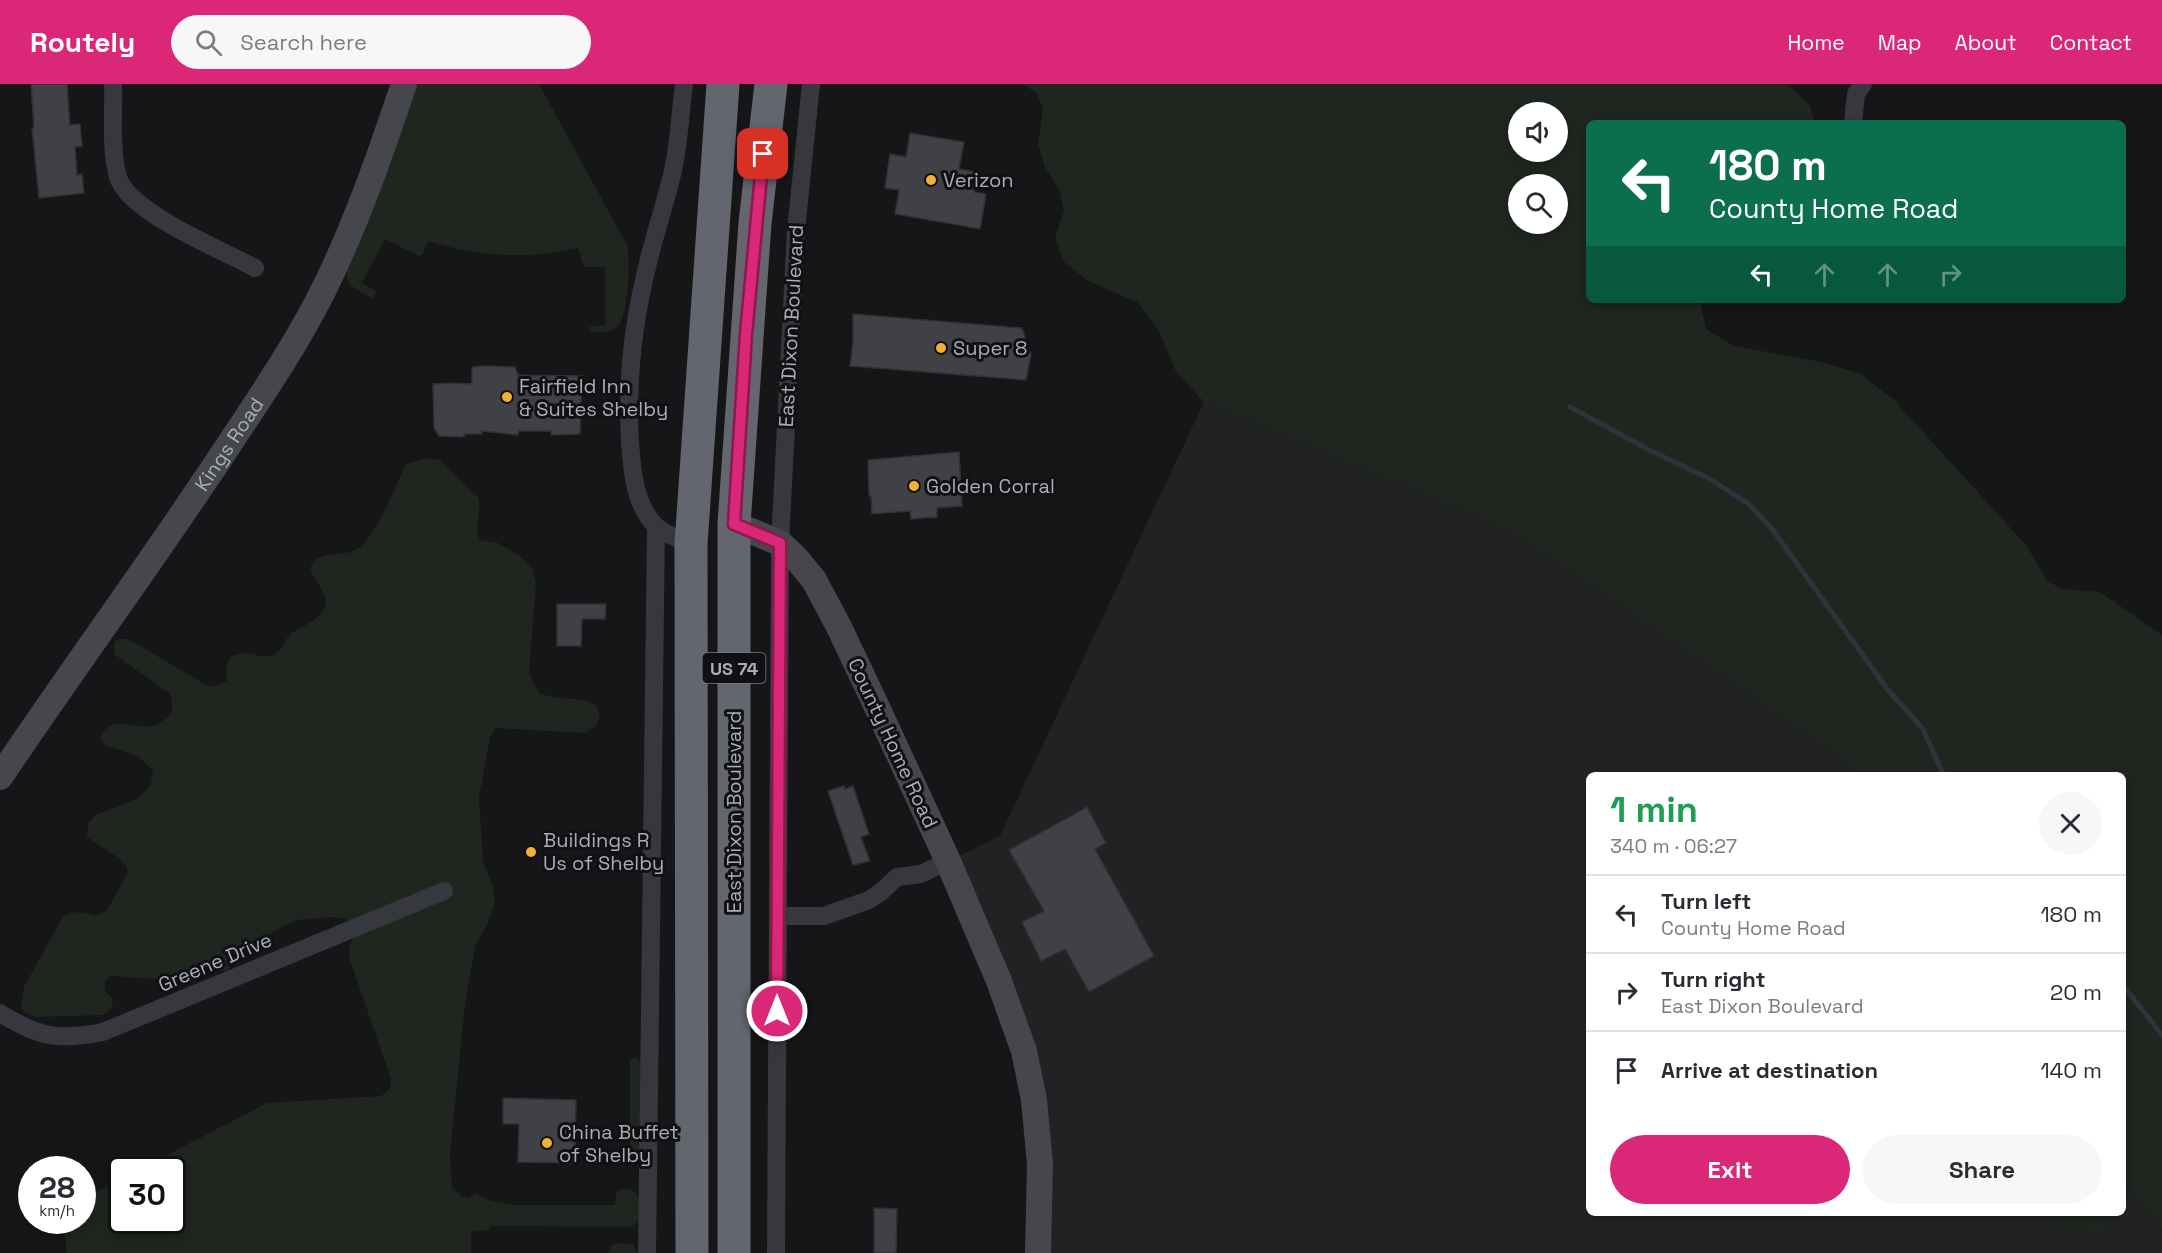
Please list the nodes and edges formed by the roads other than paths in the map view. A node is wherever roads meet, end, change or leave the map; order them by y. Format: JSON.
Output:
{"nodes":[{"id":1,"x":113,"y":84,"type":"edge"},
{"id":2,"x":404,"y":84,"type":"edge"},
{"id":3,"x":684,"y":84,"type":"edge"},
{"id":4,"x":723,"y":84,"type":"edge"},
{"id":5,"x":771,"y":84,"type":"edge"},
{"id":6,"x":811,"y":84,"type":"edge"},
{"id":7,"x":1863,"y":84,"type":"edge"},
{"id":8,"x":1853,"y":120,"type":"edge"},
{"id":9,"x":255,"y":268,"type":"dead end"},
{"id":10,"x":708,"y":276,"type":"junction"},
{"id":11,"x":734,"y":524,"type":"junction"},
{"id":12,"x":656,"y":526,"type":"junction"},
{"id":13,"x":780,"y":543,"type":"junction"},
{"id":14,"x":691,"y":544,"type":"junction"},
{"id":15,"x":0,"y":777,"type":"edge"},
{"id":16,"x":948,"y":861,"type":"junction"},
{"id":17,"x":734,"y":885,"type":"junction"},
{"id":18,"x":444,"y":891,"type":"dead end"},
{"id":19,"x":778,"y":916,"type":"junction"},
{"id":20,"x":0,"y":1013,"type":"edge"},
{"id":21,"x":647,"y":1253,"type":"edge"},
{"id":22,"x":692,"y":1253,"type":"edge"},
{"id":23,"x":734,"y":1253,"type":"edge"},
{"id":24,"x":776,"y":1253,"type":"edge"},
{"id":25,"x":1038,"y":1253,"type":"edge"}],
"edges":[{"from":1,"to":9,"type":"street"},
{"from":2,"to":15,"type":"street","name":"Kings Road"},
{"from":3,"to":12,"type":"street"},
{"from":4,"to":10,"type":"highway","number":"US 74"},
{"from":5,"to":11,"type":"highway","name":"East Dixon Boulevard","number":"US 74"},
{"from":6,"to":13,"type":"street","name":"East Dixon Boulevard"},
{"from":7,"to":8,"type":"street"},
{"from":10,"to":11,"type":"highway"},
{"from":10,"to":14,"type":"highway","number":"US 74"},
{"from":11,"to":13,"type":"street","name":"County Home Road"},
{"from":11,"to":17,"type":"highway","name":"East Dixon Boulevard","number":"US 74"},
{"from":12,"to":14,"type":"street"},
{"from":12,"to":21,"type":"street"},
{"from":13,"to":16,"type":"street","name":"County Home Road"},
{"from":13,"to":19,"type":"street","name":"East Dixon Boulevard"},
{"from":14,"to":17,"type":"highway"},
{"from":14,"to":22,"type":"highway","number":"US 74"},
{"from":16,"to":19,"type":"street"},
{"from":16,"to":25,"type":"street","name":"County Home Road"},
{"from":17,"to":23,"type":"highway","name":"East Dixon Boulevard","number":"US 74"},
{"from":18,"to":20,"type":"street","name":"Greene Drive"},
{"from":19,"to":24,"type":"street","name":"East Dixon Boulevard"}]}
